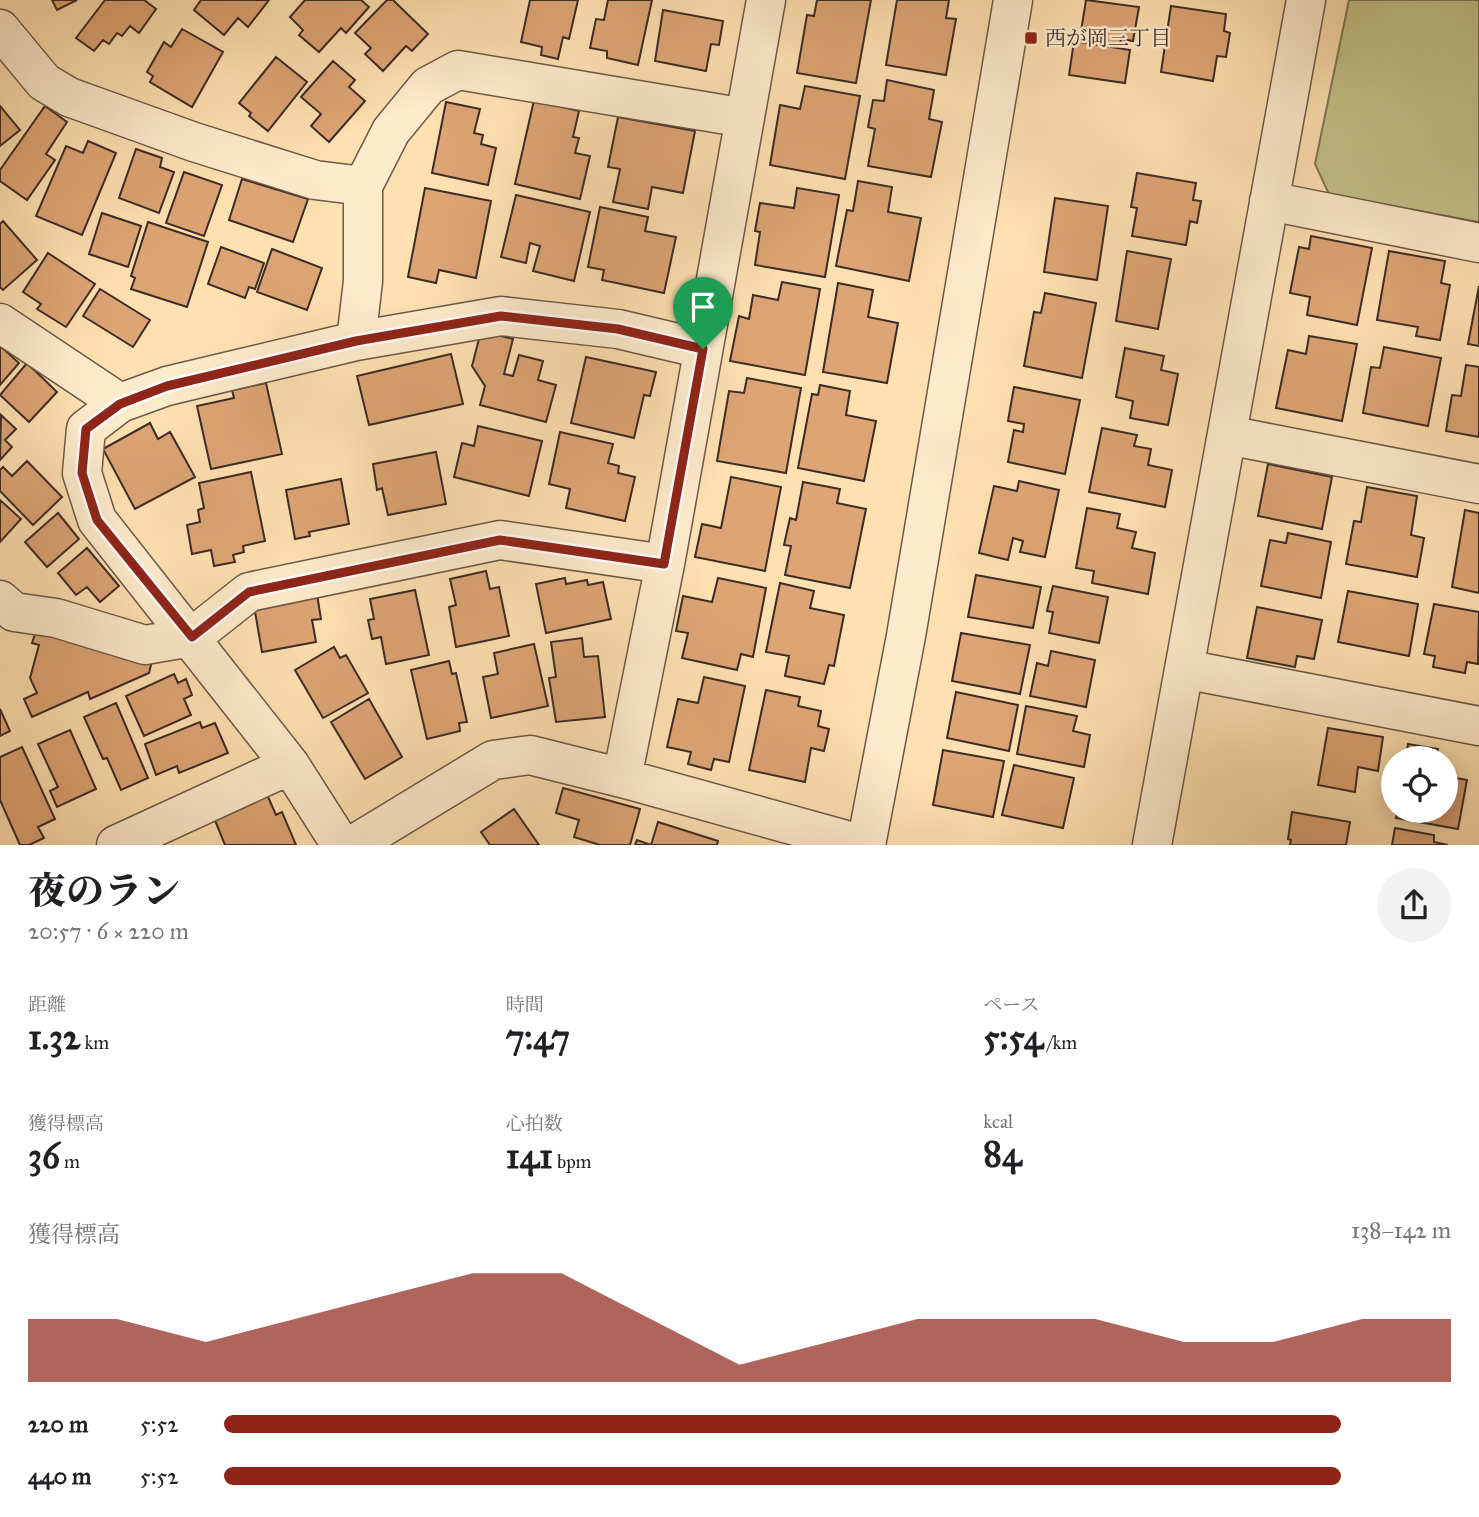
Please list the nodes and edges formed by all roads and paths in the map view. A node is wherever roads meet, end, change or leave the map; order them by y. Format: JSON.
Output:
{"nodes":[{"id":1,"x":766,"y":0,"type":"edge"},
{"id":2,"x":1013,"y":0,"type":"edge"},
{"id":3,"x":1306,"y":0,"type":"edge"},
{"id":4,"x":0,"y":29,"type":"edge"},
{"id":5,"x":745,"y":118,"type":"junction"},
{"id":6,"x":363,"y":186,"type":"junction"},
{"id":7,"x":1269,"y":201,"type":"junction"},
{"id":8,"x":1479,"y":243,"type":"edge"},
{"id":9,"x":0,"y":323,"type":"edge"},
{"id":10,"x":356,"y":341,"type":"junction"},
{"id":11,"x":703,"y":349,"type":"junction"},
{"id":12,"x":120,"y":404,"type":"junction"},
{"id":13,"x":1227,"y":435,"type":"junction"},
{"id":14,"x":1479,"y":484,"type":"edge"},
{"id":15,"x":664,"y":564,"type":"junction"},
{"id":16,"x":5,"y":610,"type":"edge"},
{"id":17,"x":192,"y":637,"type":"junction"},
{"id":18,"x":1184,"y":669,"type":"junction"},
{"id":19,"x":1479,"y":726,"type":"edge"},
{"id":20,"x":290,"y":765,"type":"junction"},
{"id":21,"x":622,"y":778,"type":"junction"},
{"id":22,"x":116,"y":845,"type":"edge"},
{"id":23,"x":341,"y":845,"type":"edge"},
{"id":24,"x":353,"y":845,"type":"edge"},
{"id":25,"x":865,"y":845,"type":"edge"},
{"id":26,"x":1152,"y":845,"type":"edge"}],
"edges":[{"from":1,"to":5,"type":"street"},
{"from":2,"to":25,"type":"street"},
{"from":3,"to":7,"type":"street"},
{"from":4,"to":6,"type":"street"},
{"from":5,"to":6,"type":"street"},
{"from":5,"to":11,"type":"street"},
{"from":6,"to":10,"type":"street"},
{"from":7,"to":8,"type":"street"},
{"from":7,"to":13,"type":"street"},
{"from":9,"to":12,"type":"street"},
{"from":10,"to":11,"type":"street"},
{"from":10,"to":12,"type":"street"},
{"from":11,"to":15,"type":"street"},
{"from":12,"to":17,"type":"street"},
{"from":13,"to":14,"type":"street"},
{"from":13,"to":18,"type":"street"},
{"from":15,"to":17,"type":"street"},
{"from":15,"to":21,"type":"street"},
{"from":16,"to":17,"type":"street"},
{"from":17,"to":20,"type":"street"},
{"from":18,"to":19,"type":"street"},
{"from":18,"to":26,"type":"street"},
{"from":20,"to":22,"type":"street"},
{"from":20,"to":23,"type":"street"},
{"from":21,"to":24,"type":"street"},
{"from":21,"to":25,"type":"street"}]}
